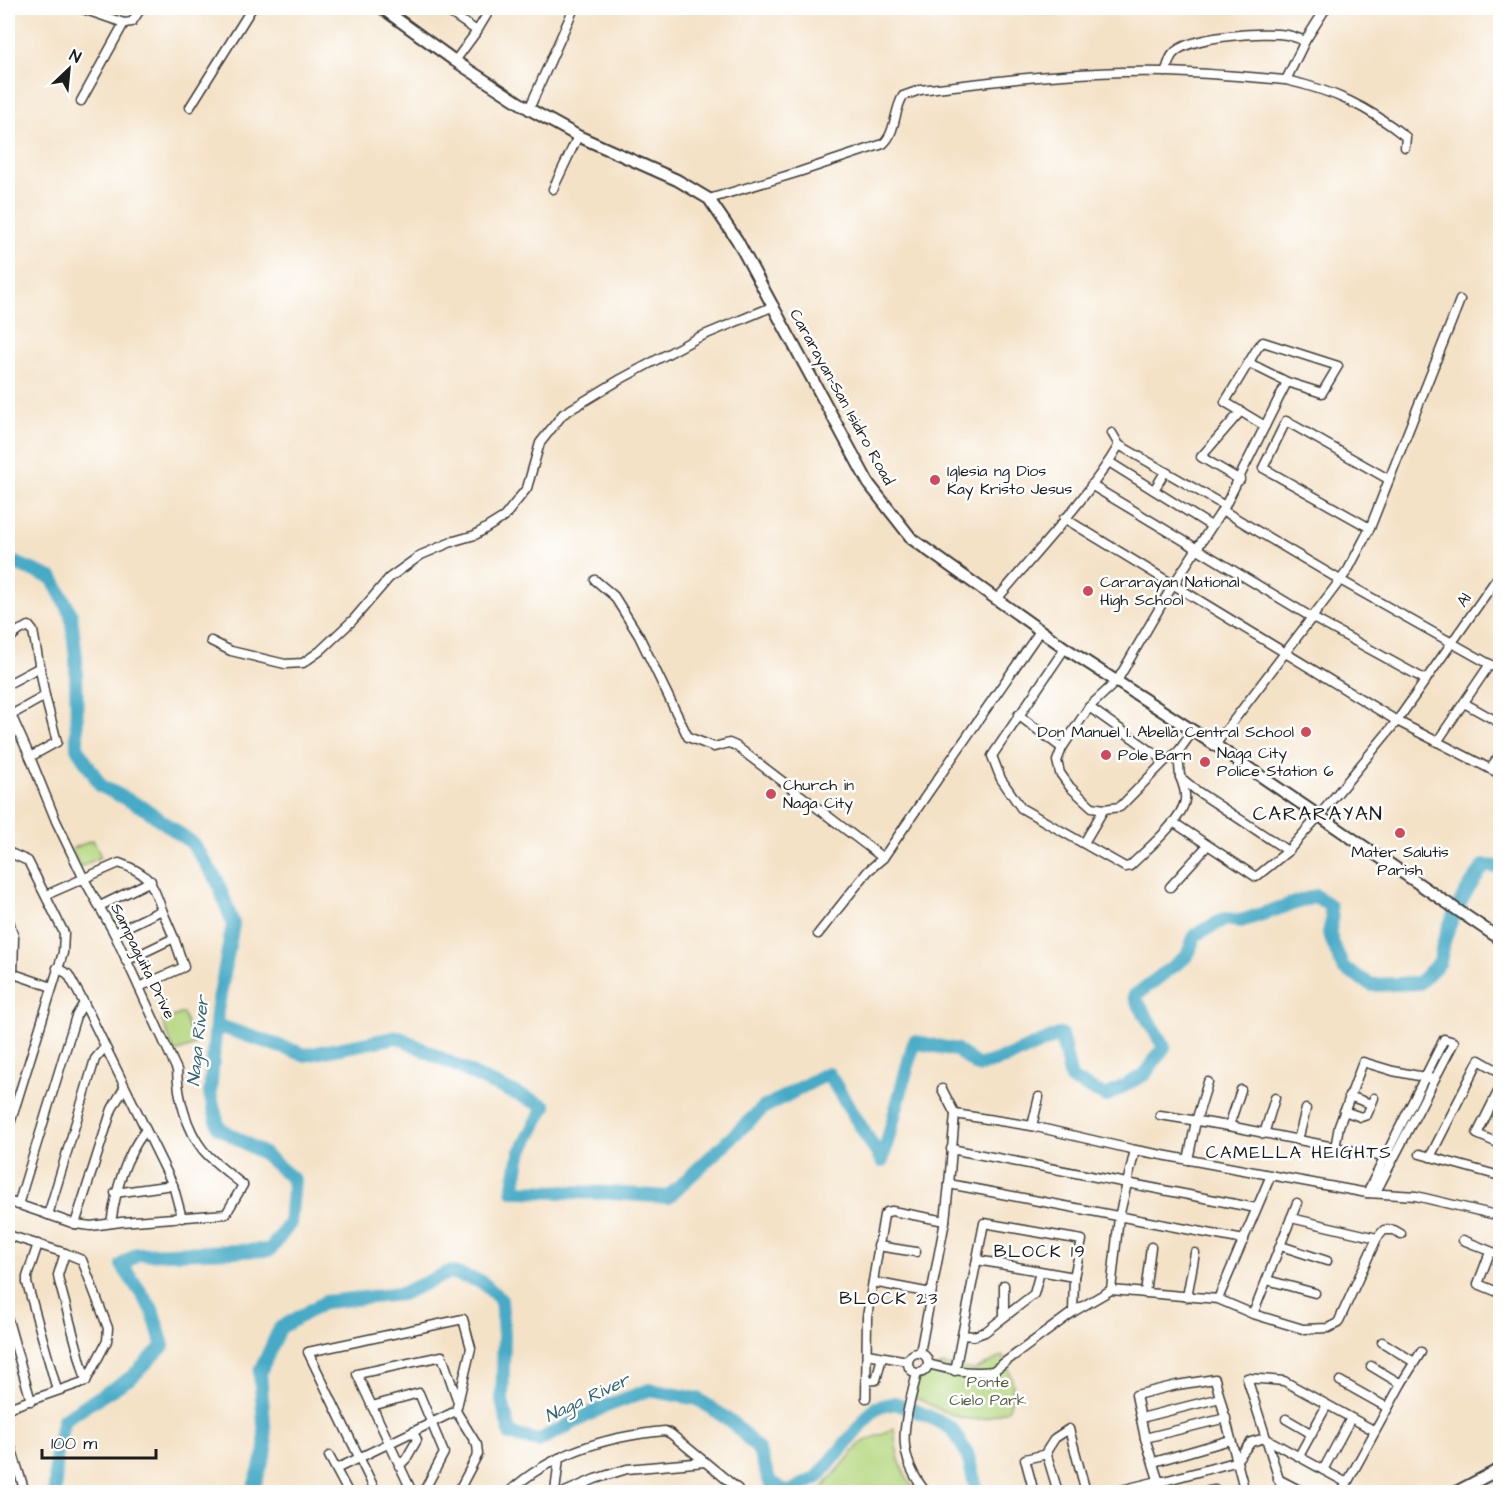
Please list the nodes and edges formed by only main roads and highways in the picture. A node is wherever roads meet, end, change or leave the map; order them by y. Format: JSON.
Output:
{"nodes":[{"id":1,"x":382,"y":8,"type":"edge"},
{"id":2,"x":397,"y":12,"type":"edge"},
{"id":3,"x":1500,"y":939,"type":"edge"},
{"id":4,"x":1500,"y":1469,"type":"edge"},
{"id":5,"x":1456,"y":1492,"type":"edge"}],
"edges":[{"from":1,"to":2,"type":"main road","name":"Cararayan-San Isidro Road"},
{"from":2,"to":3,"type":"main road","name":"Cararayan-San Isidro Road"},
{"from":4,"to":5,"type":"main road"}]}
